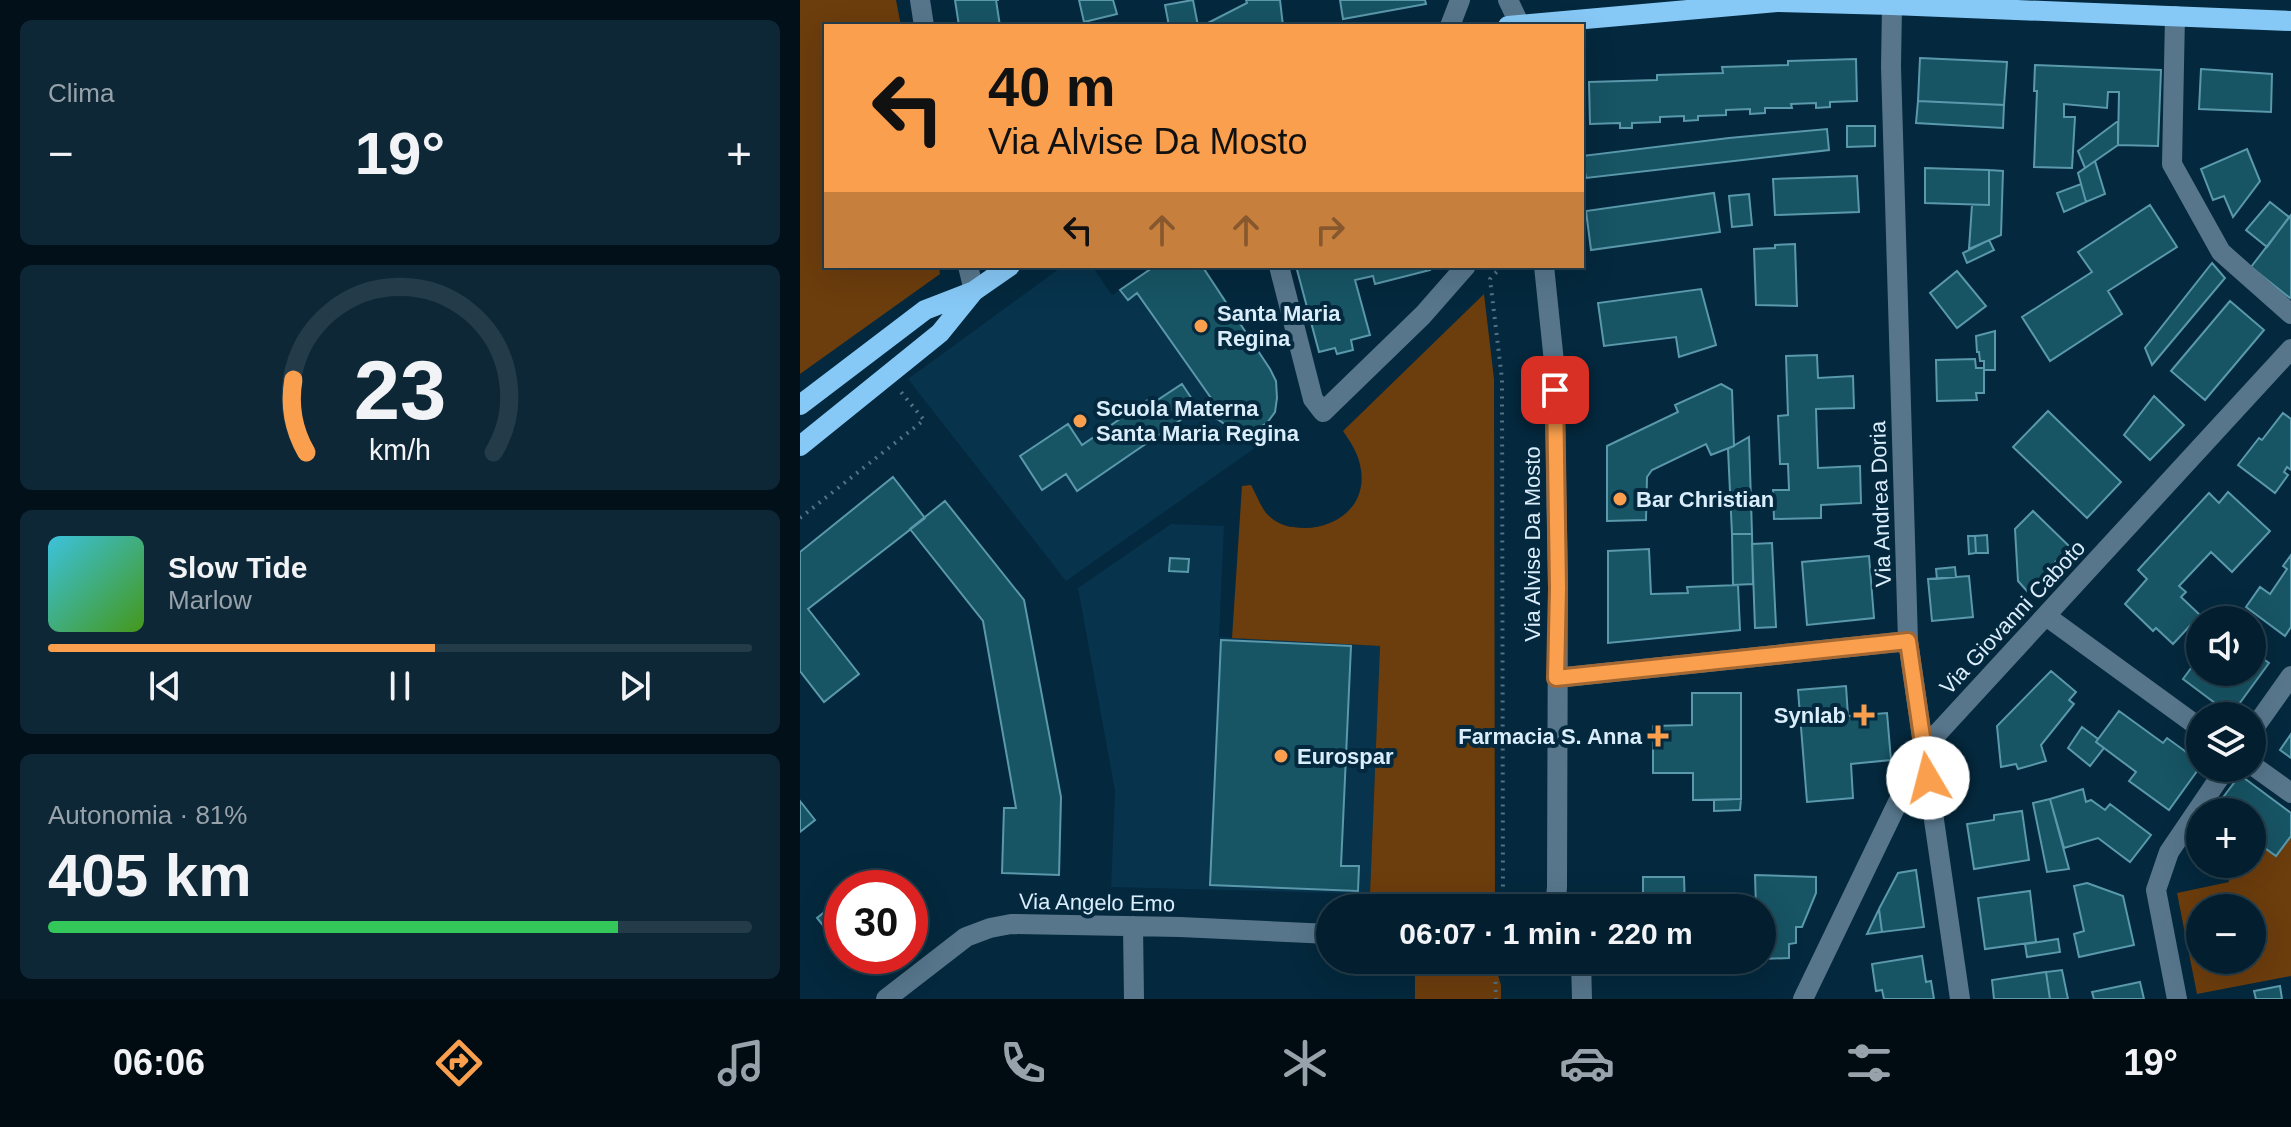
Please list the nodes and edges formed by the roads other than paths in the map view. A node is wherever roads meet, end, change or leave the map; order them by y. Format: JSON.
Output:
{"nodes":[{"id":1,"x":920,"y":0,"type":"edge"},
{"id":2,"x":1443,"y":0,"type":"edge"},
{"id":3,"x":1460,"y":0,"type":"edge"},
{"id":4,"x":1508,"y":0,"type":"edge"},
{"id":5,"x":1525,"y":0,"type":"edge"},
{"id":6,"x":1773,"y":1,"type":"edge"},
{"id":7,"x":1889,"y":2,"type":"edge"},
{"id":8,"x":2175,"y":16,"type":"junction"},
{"id":9,"x":2291,"y":21,"type":"edge"},
{"id":10,"x":924,"y":24,"type":"edge"},
{"id":11,"x":1449,"y":24,"type":"edge"},
{"id":12,"x":1450,"y":24,"type":"edge"},
{"id":13,"x":1515,"y":24,"type":"edge"},
{"id":14,"x":1517,"y":24,"type":"edge"},
{"id":15,"x":1537,"y":24,"type":"edge"},
{"id":16,"x":968,"y":268,"type":"edge"},
{"id":17,"x":1007,"y":268,"type":"edge"},
{"id":18,"x":1280,"y":268,"type":"edge"},
{"id":19,"x":1464,"y":268,"type":"edge"},
{"id":20,"x":1544,"y":268,"type":"edge"},
{"id":21,"x":974,"y":291,"type":"junction"},
{"id":22,"x":2291,"y":314,"type":"edge"},
{"id":23,"x":2291,"y":349,"type":"edge"},
{"id":24,"x":800,"y":405,"type":"edge"},
{"id":25,"x":800,"y":446,"type":"edge"},
{"id":26,"x":2046,"y":616,"type":"junction"},
{"id":27,"x":1908,"y":641,"type":"junction"},
{"id":28,"x":2291,"y":676,"type":"edge"},
{"id":29,"x":1556,"y":678,"type":"junction"},
{"id":30,"x":2266,"y":711,"type":"edge"},
{"id":31,"x":2186,"y":718,"type":"edge"},
{"id":32,"x":1924,"y":748,"type":"junction"},
{"id":33,"x":2266,"y":775,"type":"edge"},
{"id":34,"x":2216,"y":782,"type":"edge"},
{"id":35,"x":2291,"y":793,"type":"edge"},
{"id":36,"x":1556,"y":894,"type":"edge"},
{"id":37,"x":1133,"y":926,"type":"junction"},
{"id":38,"x":1316,"y":933,"type":"edge"},
{"id":39,"x":1581,"y":974,"type":"edge"},
{"id":40,"x":886,"y":999,"type":"edge"},
{"id":41,"x":1134,"y":999,"type":"edge"},
{"id":42,"x":1582,"y":999,"type":"edge"},
{"id":43,"x":1803,"y":999,"type":"edge"},
{"id":44,"x":1960,"y":999,"type":"edge"},
{"id":45,"x":2177,"y":999,"type":"edge"}],
"edges":[{"from":1,"to":10,"type":"street"},
{"from":2,"to":11,"type":"street"},
{"from":3,"to":12,"type":"street"},
{"from":4,"to":13,"type":"street"},
{"from":5,"to":14,"type":"street"},
{"from":6,"to":7,"type":"main road"},
{"from":6,"to":15,"type":"main road"},
{"from":7,"to":8,"type":"main road"},
{"from":7,"to":27,"type":"street","name":"Via Andrea Doria"},
{"from":8,"to":9,"type":"main road"},
{"from":8,"to":22,"type":"street"},
{"from":16,"to":21,"type":"street"},
{"from":17,"to":21,"type":"main road"},
{"from":18,"to":19,"type":"street"},
{"from":20,"to":29,"type":"street","name":"Via Alvise Da Mosto"},
{"from":21,"to":24,"type":"main road"},
{"from":21,"to":25,"type":"main road"},
{"from":23,"to":26,"type":"street","name":"Via Giovanni Caboto"},
{"from":26,"to":31,"type":"street"},
{"from":26,"to":32,"type":"street","name":"Via Giovanni Caboto"},
{"from":27,"to":29,"type":"street"},
{"from":27,"to":32,"type":"street","name":"Via Andrea Doria"},
{"from":28,"to":30,"type":"street"},
{"from":29,"to":36,"type":"street","name":"Via Alvise Da Mosto"},
{"from":32,"to":43,"type":"street","name":"Via Giovanni Caboto"},
{"from":32,"to":44,"type":"street","name":"Via Andrea Doria"},
{"from":33,"to":35,"type":"street"},
{"from":34,"to":45,"type":"street"},
{"from":37,"to":38,"type":"street","name":"Via Angelo Emo"},
{"from":37,"to":40,"type":"street","name":"Via Angelo Emo"},
{"from":37,"to":41,"type":"street"},
{"from":39,"to":42,"type":"street"}]}
